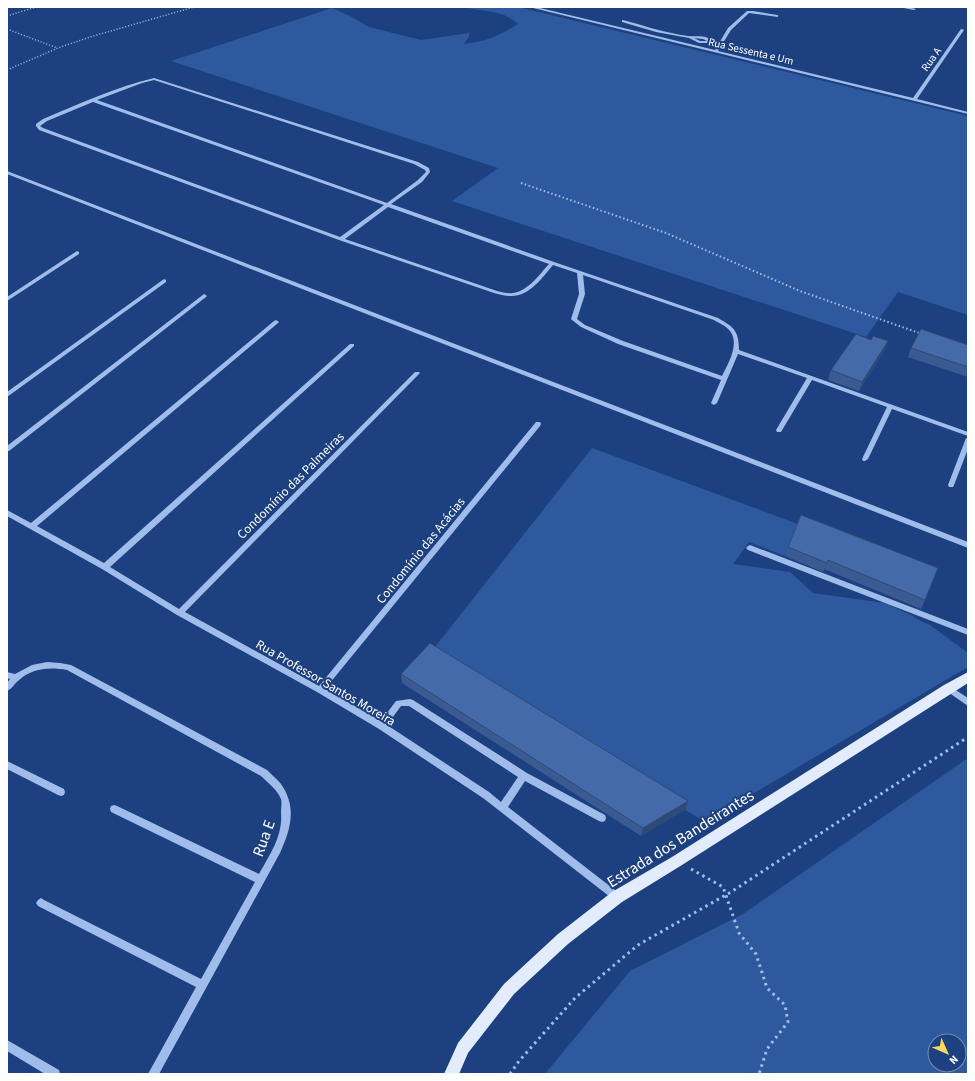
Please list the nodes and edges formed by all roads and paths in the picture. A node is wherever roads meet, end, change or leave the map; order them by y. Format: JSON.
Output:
{"nodes":[{"id":1,"x":36,"y":7,"type":"edge"},
{"id":2,"x":194,"y":7,"type":"edge"},
{"id":3,"x":531,"y":7,"type":"edge"},
{"id":4,"x":900,"y":7,"type":"edge"},
{"id":5,"x":914,"y":9,"type":"dead end"},
{"id":6,"x":7,"y":16,"type":"edge"},
{"id":7,"x":777,"y":16,"type":"dead end"},
{"id":8,"x":623,"y":21,"type":"dead end"},
{"id":9,"x":7,"y":29,"type":"edge"},
{"id":10,"x":962,"y":30,"type":"dead end"},
{"id":11,"x":678,"y":34,"type":"junction"},
{"id":12,"x":690,"y":37,"type":"dead end"},
{"id":13,"x":678,"y":43,"type":"junction"},
{"id":14,"x":58,"y":48,"type":"junction"},
{"id":15,"x":716,"y":52,"type":"junction"},
{"id":16,"x":7,"y":70,"type":"edge"},
{"id":17,"x":915,"y":99,"type":"junction"},
{"id":18,"x":92,"y":100,"type":"junction"},
{"id":19,"x":968,"y":112,"type":"edge"},
{"id":20,"x":7,"y":172,"type":"edge"},
{"id":21,"x":521,"y":183,"type":"dead end"},
{"id":22,"x":388,"y":205,"type":"junction"},
{"id":23,"x":341,"y":239,"type":"junction"},
{"id":24,"x":77,"y":253,"type":"dead end"},
{"id":25,"x":552,"y":263,"type":"junction"},
{"id":26,"x":580,"y":273,"type":"junction"},
{"id":27,"x":164,"y":281,"type":"dead end"},
{"id":28,"x":204,"y":296,"type":"dead end"},
{"id":29,"x":7,"y":299,"type":"edge"},
{"id":30,"x":276,"y":322,"type":"dead end"},
{"id":31,"x":923,"y":334,"type":"edge"},
{"id":32,"x":352,"y":345,"type":"dead end"},
{"id":33,"x":736,"y":351,"type":"junction"},
{"id":34,"x":417,"y":373,"type":"dead end"},
{"id":35,"x":811,"y":377,"type":"junction"},
{"id":36,"x":725,"y":378,"type":"junction"},
{"id":37,"x":7,"y":395,"type":"edge"},
{"id":38,"x":714,"y":403,"type":"dead end"},
{"id":39,"x":890,"y":406,"type":"junction"},
{"id":40,"x":538,"y":424,"type":"dead end"},
{"id":41,"x":778,"y":430,"type":"dead end"},
{"id":42,"x":968,"y":434,"type":"edge"},
{"id":43,"x":968,"y":440,"type":"edge"},
{"id":44,"x":7,"y":449,"type":"edge"},
{"id":45,"x":865,"y":459,"type":"dead end"},
{"id":46,"x":951,"y":485,"type":"dead end"},
{"id":47,"x":7,"y":513,"type":"edge"},
{"id":48,"x":31,"y":527,"type":"junction"},
{"id":49,"x":968,"y":545,"type":"edge"},
{"id":50,"x":750,"y":548,"type":"dead end"},
{"id":51,"x":105,"y":567,"type":"junction"},
{"id":52,"x":180,"y":613,"type":"junction"},
{"id":53,"x":968,"y":632,"type":"edge"},
{"id":54,"x":7,"y":675,"type":"edge"},
{"id":55,"x":968,"y":677,"type":"edge"},
{"id":56,"x":16,"y":678,"type":"junction"},
{"id":57,"x":7,"y":688,"type":"edge"},
{"id":58,"x":948,"y":688,"type":"junction"},
{"id":59,"x":320,"y":690,"type":"junction"},
{"id":60,"x":968,"y":703,"type":"edge"},
{"id":61,"x":382,"y":726,"type":"junction"},
{"id":62,"x":968,"y":737,"type":"edge"},
{"id":63,"x":7,"y":765,"type":"edge"},
{"id":64,"x":524,"y":776,"type":"junction"},
{"id":65,"x":61,"y":792,"type":"dead end"},
{"id":66,"x":502,"y":808,"type":"junction"},
{"id":67,"x":114,"y":809,"type":"dead end"},
{"id":68,"x":602,"y":818,"type":"dead end"},
{"id":69,"x":677,"y":861,"type":"junction"},
{"id":70,"x":261,"y":880,"type":"junction"},
{"id":71,"x":617,"y":897,"type":"junction"},
{"id":72,"x":41,"y":903,"type":"dead end"},
{"id":73,"x":203,"y":984,"type":"junction"},
{"id":74,"x":7,"y":1045,"type":"edge"},
{"id":75,"x":55,"y":1074,"type":"edge"},
{"id":76,"x":153,"y":1074,"type":"edge"},
{"id":77,"x":451,"y":1074,"type":"edge"},
{"id":78,"x":510,"y":1074,"type":"edge"},
{"id":79,"x":759,"y":1074,"type":"edge"}],
"edges":[{"from":1,"to":6,"type":"path"},
{"from":2,"to":14,"type":"path"},
{"from":3,"to":13,"type":"street","name":"Rua Sessenta e Um"},
{"from":4,"to":5,"type":"street"},
{"from":7,"to":15,"type":"street"},
{"from":8,"to":11,"type":"street"},
{"from":9,"to":14,"type":"path"},
{"from":10,"to":17,"type":"street","name":"Rua A"},
{"from":11,"to":12,"type":"street"},
{"from":11,"to":13,"type":"street"},
{"from":13,"to":15,"type":"street","name":"Rua Sessenta e Um"},
{"from":14,"to":16,"type":"path"},
{"from":15,"to":17,"type":"street","name":"Rua Sessenta e Um"},
{"from":17,"to":19,"type":"street","name":"Rua Sessenta e Um"},
{"from":18,"to":22,"type":"street"},
{"from":18,"to":22,"type":"street"},
{"from":18,"to":23,"type":"street"},
{"from":20,"to":49,"type":"street"},
{"from":21,"to":31,"type":"path"},
{"from":22,"to":23,"type":"street"},
{"from":22,"to":25,"type":"street"},
{"from":23,"to":25,"type":"street"},
{"from":24,"to":29,"type":"street"},
{"from":25,"to":26,"type":"street"},
{"from":26,"to":33,"type":"street"},
{"from":26,"to":36,"type":"street"},
{"from":27,"to":37,"type":"street"},
{"from":28,"to":44,"type":"street"},
{"from":30,"to":48,"type":"street"},
{"from":32,"to":51,"type":"street"},
{"from":33,"to":35,"type":"street"},
{"from":33,"to":36,"type":"street"},
{"from":34,"to":52,"type":"street","name":"Condomínio das Palmeiras"},
{"from":35,"to":39,"type":"street"},
{"from":35,"to":41,"type":"street"},
{"from":36,"to":38,"type":"street"},
{"from":39,"to":42,"type":"street"},
{"from":39,"to":45,"type":"street"},
{"from":40,"to":59,"type":"street","name":"Condomínio das Acácias"},
{"from":43,"to":46,"type":"street"},
{"from":47,"to":48,"type":"street","name":"Rua Professor Santos Moreira"},
{"from":48,"to":51,"type":"street","name":"Rua Professor Santos Moreira"},
{"from":50,"to":53,"type":"street"},
{"from":51,"to":52,"type":"street","name":"Rua Professor Santos Moreira"},
{"from":52,"to":59,"type":"street","name":"Rua Professor Santos Moreira"},
{"from":54,"to":56,"type":"street"},
{"from":55,"to":58,"type":"main road","name":"Estrada dos Bandeirantes"},
{"from":56,"to":57,"type":"street","name":"Rua E"},
{"from":56,"to":70,"type":"street","name":"Rua E"},
{"from":58,"to":60,"type":"street"},
{"from":58,"to":69,"type":"main road","name":"Estrada dos Bandeirantes"},
{"from":59,"to":61,"type":"street","name":"Rua Professor Santos Moreira"},
{"from":61,"to":64,"type":"street"},
{"from":61,"to":66,"type":"street","name":"Rua Professor Santos Moreira"},
{"from":62,"to":78,"type":"path"},
{"from":63,"to":65,"type":"street"},
{"from":64,"to":66,"type":"street"},
{"from":64,"to":68,"type":"street"},
{"from":66,"to":71,"type":"street","name":"Rua Professor Santos Moreira"},
{"from":67,"to":70,"type":"street"},
{"from":69,"to":71,"type":"main road","name":"Estrada dos Bandeirantes"},
{"from":69,"to":79,"type":"path"},
{"from":70,"to":73,"type":"street","name":"Rua E"},
{"from":71,"to":77,"type":"main road","name":"Estrada dos Bandeirantes"},
{"from":72,"to":73,"type":"street"},
{"from":73,"to":76,"type":"street","name":"Rua E"},
{"from":74,"to":75,"type":"street"}]}
